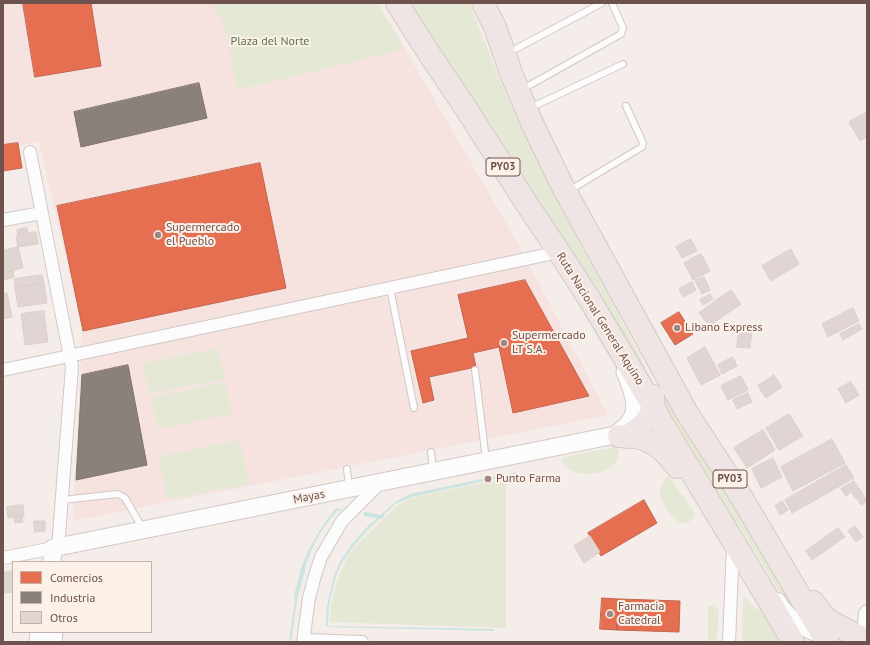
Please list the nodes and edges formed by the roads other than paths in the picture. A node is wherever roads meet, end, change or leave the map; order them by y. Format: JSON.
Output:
{"nodes":[{"id":1,"x":397,"y":3,"type":"edge"},
{"id":2,"x":483,"y":3,"type":"edge"},
{"id":3,"x":602,"y":3,"type":"edge"},
{"id":4,"x":612,"y":3,"type":"edge"},
{"id":5,"x":504,"y":54,"type":"junction"},
{"id":6,"x":623,"y":64,"type":"dead end"},
{"id":7,"x":523,"y":101,"type":"junction"},
{"id":8,"x":626,"y":106,"type":"dead end"},
{"id":9,"x":30,"y":152,"type":"dead end"},
{"id":10,"x":566,"y":192,"type":"junction"},
{"id":11,"x":42,"y":213,"type":"junction"},
{"id":12,"x":3,"y":220,"type":"edge"},
{"id":13,"x":559,"y":252,"type":"junction"},
{"id":14,"x":390,"y":288,"type":"junction"},
{"id":15,"x":640,"y":325,"type":"junction"},
{"id":16,"x":70,"y":355,"type":"junction"},
{"id":17,"x":623,"y":355,"type":"junction"},
{"id":18,"x":3,"y":370,"type":"edge"},
{"id":19,"x":475,"y":370,"type":"dead end"},
{"id":20,"x":653,"y":406,"type":"junction"},
{"id":21,"x":414,"y":408,"type":"dead end"},
{"id":22,"x":620,"y":436,"type":"junction"},
{"id":23,"x":431,"y":452,"type":"dead end"},
{"id":24,"x":486,"y":461,"type":"junction"},
{"id":25,"x":347,"y":469,"type":"dead end"},
{"id":26,"x":433,"y":472,"type":"junction"},
{"id":27,"x":380,"y":482,"type":"junction"},
{"id":28,"x":350,"y":489,"type":"junction"},
{"id":29,"x":739,"y":493,"type":"junction"},
{"id":30,"x":705,"y":495,"type":"junction"},
{"id":31,"x":62,"y":500,"type":"junction"},
{"id":32,"x":143,"y":530,"type":"junction"},
{"id":33,"x":733,"y":542,"type":"junction"},
{"id":34,"x":54,"y":553,"type":"edge"},
{"id":35,"x":3,"y":558,"type":"edge"},
{"id":36,"x":867,"y":610,"type":"edge"},
{"id":37,"x":825,"y":639,"type":"edge"},
{"id":38,"x":864,"y":639,"type":"edge"},
{"id":39,"x":304,"y":641,"type":"edge"},
{"id":40,"x":362,"y":642,"type":"edge"},
{"id":41,"x":729,"y":642,"type":"edge"},
{"id":42,"x":793,"y":642,"type":"edge"}],
"edges":[{"from":1,"to":13,"type":"highway","name":"Ruta Nacional General Aquino","number":"PY03"},
{"from":2,"to":5,"type":"highway","number":"PY03"},
{"from":3,"to":5,"type":"lane"},
{"from":4,"to":7,"type":"lane"},
{"from":5,"to":7,"type":"highway","number":"PY03"},
{"from":6,"to":7,"type":"lane"},
{"from":7,"to":10,"type":"highway","number":"PY03"},
{"from":8,"to":10,"type":"lane"},
{"from":9,"to":11,"type":"street"},
{"from":10,"to":15,"type":"highway","number":"PY03"},
{"from":11,"to":12,"type":"street"},
{"from":11,"to":16,"type":"street"},
{"from":13,"to":14,"type":"street"},
{"from":13,"to":17,"type":"highway","name":"Ruta Nacional General Aquino","number":"PY03"},
{"from":14,"to":16,"type":"street"},
{"from":14,"to":21,"type":"lane"},
{"from":15,"to":20,"type":"highway"},
{"from":15,"to":29,"type":"highway","number":"PY03"},
{"from":16,"to":18,"type":"street"},
{"from":16,"to":31,"type":"street"},
{"from":17,"to":20,"type":"highway","name":"Ruta Nacional General Aquino","number":"PY03"},
{"from":17,"to":22,"type":"street"},
{"from":19,"to":24,"type":"lane"},
{"from":20,"to":22,"type":"highway"},
{"from":20,"to":30,"type":"highway","name":"Ruta Nacional General Aquino","number":"PY03"},
{"from":22,"to":24,"type":"street","name":"Mayas"},
{"from":22,"to":30,"type":"highway"},
{"from":23,"to":26,"type":"lane"},
{"from":24,"to":26,"type":"street","name":"Mayas"},
{"from":25,"to":28,"type":"lane"},
{"from":26,"to":27,"type":"street","name":"Mayas"},
{"from":27,"to":28,"type":"street","name":"Mayas"},
{"from":27,"to":39,"type":"street"},
{"from":28,"to":32,"type":"street","name":"Mayas"},
{"from":29,"to":37,"type":"highway","number":"PY03"},
{"from":29,"to":38,"type":"highway"},
{"from":30,"to":33,"type":"highway","name":"Ruta Nacional General Aquino","number":"PY03"},
{"from":30,"to":37,"type":"street"},
{"from":31,"to":32,"type":"lane"},
{"from":31,"to":34,"type":"street"},
{"from":32,"to":34,"type":"street","name":"Mayas"},
{"from":33,"to":41,"type":"street"},
{"from":33,"to":42,"type":"highway","name":"Ruta Nacional General Aquino","number":"PY03"},
{"from":34,"to":35,"type":"street","name":"Mayas"},
{"from":36,"to":38,"type":"street"},
{"from":37,"to":38,"type":"street"},
{"from":39,"to":40,"type":"street"}]}
